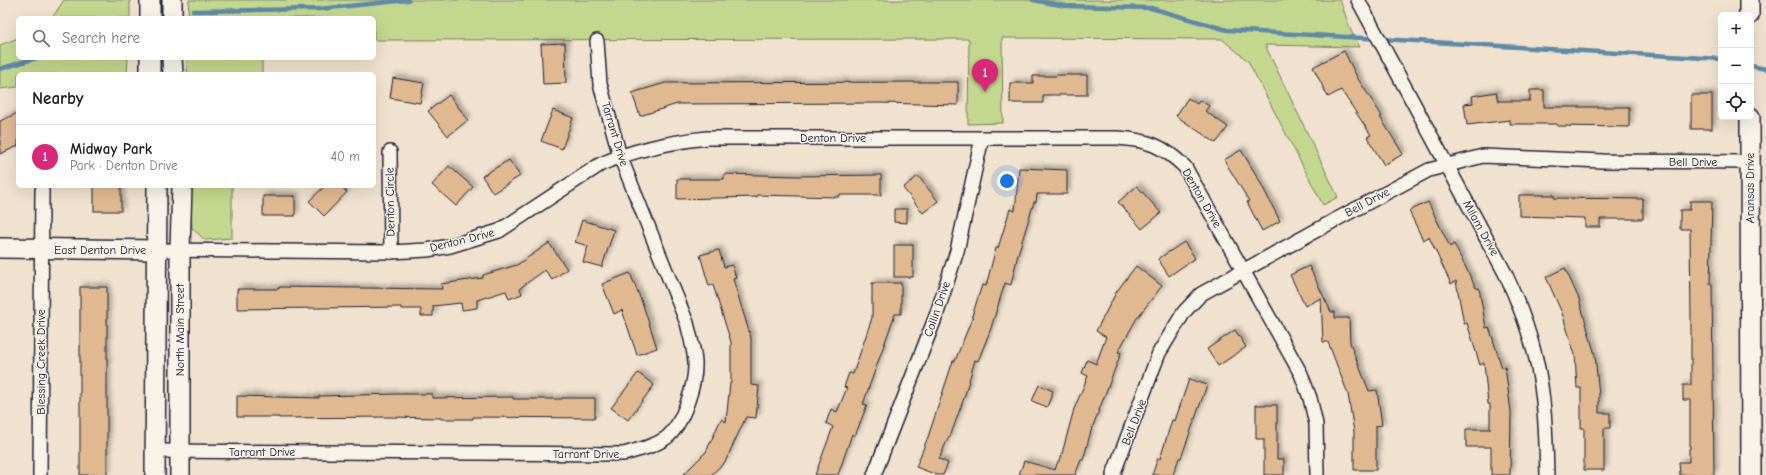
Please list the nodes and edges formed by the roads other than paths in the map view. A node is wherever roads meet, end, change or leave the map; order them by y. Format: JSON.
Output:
{"nodes":[{"id":1,"x":150,"y":0,"type":"edge"},
{"id":2,"x":172,"y":0,"type":"edge"},
{"id":3,"x":1358,"y":0,"type":"edge"},
{"id":4,"x":1749,"y":0,"type":"edge"},
{"id":5,"x":1749,"y":12,"type":"edge"},
{"id":6,"x":150,"y":16,"type":"edge"},
{"id":7,"x":172,"y":16,"type":"edge"},
{"id":8,"x":598,"y":41,"type":"dead end"},
{"id":9,"x":150,"y":60,"type":"edge"},
{"id":10,"x":172,"y":60,"type":"edge"},
{"id":11,"x":150,"y":72,"type":"edge"},
{"id":12,"x":173,"y":72,"type":"edge"},
{"id":13,"x":1750,"y":120,"type":"edge"},
{"id":14,"x":982,"y":138,"type":"junction"},
{"id":15,"x":390,"y":152,"type":"dead end"},
{"id":16,"x":620,"y":156,"type":"junction"},
{"id":17,"x":1750,"y":162,"type":"junction"},
{"id":18,"x":1446,"y":165,"type":"junction"},
{"id":19,"x":157,"y":188,"type":"edge"},
{"id":20,"x":182,"y":188,"type":"edge"},
{"id":21,"x":42,"y":190,"type":"dead end"},
{"id":22,"x":0,"y":248,"type":"edge"},
{"id":23,"x":180,"y":249,"type":"junction"},
{"id":24,"x":42,"y":250,"type":"junction"},
{"id":25,"x":158,"y":250,"type":"junction"},
{"id":26,"x":391,"y":252,"type":"junction"},
{"id":27,"x":1244,"y":270,"type":"junction"},
{"id":28,"x":155,"y":451,"type":"junction"},
{"id":29,"x":180,"y":452,"type":"junction"},
{"id":30,"x":40,"y":475,"type":"edge"},
{"id":31,"x":155,"y":475,"type":"edge"},
{"id":32,"x":180,"y":475,"type":"edge"},
{"id":33,"x":874,"y":475,"type":"edge"},
{"id":34,"x":1114,"y":475,"type":"edge"},
{"id":35,"x":1317,"y":475,"type":"edge"},
{"id":36,"x":1547,"y":475,"type":"edge"},
{"id":37,"x":1751,"y":475,"type":"edge"}],
"edges":[{"from":1,"to":6,"type":"main road"},
{"from":2,"to":7,"type":"main road"},
{"from":3,"to":18,"type":"street","name":"Milam Drive"},
{"from":4,"to":5,"type":"main road"},
{"from":8,"to":16,"type":"street","name":"Tarrant Drive"},
{"from":9,"to":11,"type":"main road"},
{"from":10,"to":12,"type":"main road"},
{"from":13,"to":17,"type":"main road","name":"Aransas Drive"},
{"from":14,"to":16,"type":"street","name":"Denton Drive"},
{"from":14,"to":27,"type":"street","name":"Denton Drive"},
{"from":14,"to":33,"type":"street","name":"Collin Drive"},
{"from":15,"to":26,"type":"street","name":"Denton Circle"},
{"from":16,"to":26,"type":"street","name":"Denton Drive"},
{"from":16,"to":29,"type":"street","name":"Tarrant Drive"},
{"from":17,"to":18,"type":"street","name":"Bell Drive"},
{"from":17,"to":37,"type":"main road","name":"Aransas Drive"},
{"from":18,"to":27,"type":"street","name":"Bell Drive"},
{"from":18,"to":36,"type":"street","name":"Milam Drive"},
{"from":19,"to":25,"type":"main road","name":"North Main Street"},
{"from":20,"to":23,"type":"main road","name":"North Main Street"},
{"from":21,"to":24,"type":"street","name":"East Denton Drive"},
{"from":22,"to":24,"type":"main road","name":"East Denton Drive"},
{"from":23,"to":25,"type":"street","name":"Denton Drive"},
{"from":23,"to":26,"type":"street","name":"Denton Drive"},
{"from":23,"to":29,"type":"main road","name":"North Main Street"},
{"from":24,"to":25,"type":"main road","name":"East Denton Drive"},
{"from":24,"to":30,"type":"street","name":"Blessing Creek Drive"},
{"from":25,"to":28,"type":"main road","name":"North Main Street"},
{"from":27,"to":34,"type":"street","name":"Bell Drive"},
{"from":27,"to":35,"type":"street","name":"Denton Drive"},
{"from":28,"to":29,"type":"street","name":"Tarrant Drive"},
{"from":28,"to":31,"type":"main road","name":"North Main Street"},
{"from":29,"to":32,"type":"main road","name":"North Main Street"}]}
